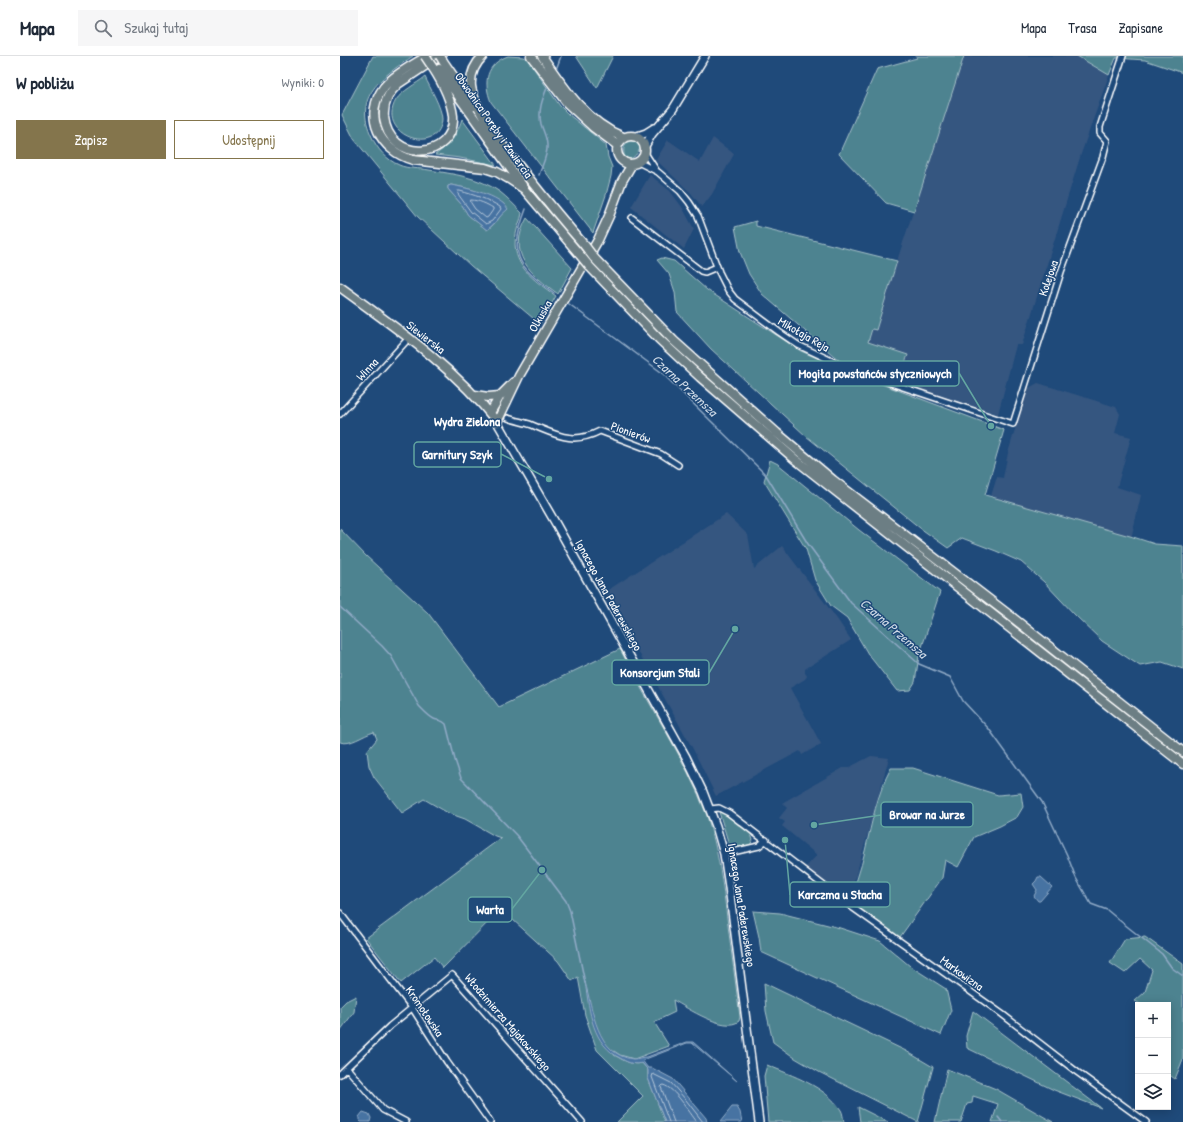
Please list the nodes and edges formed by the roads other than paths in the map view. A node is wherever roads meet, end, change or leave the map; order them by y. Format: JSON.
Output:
{"nodes":[{"id":1,"x":426,"y":56,"type":"edge"},
{"id":2,"x":431,"y":56,"type":"edge"},
{"id":3,"x":483,"y":56,"type":"edge"},
{"id":4,"x":531,"y":56,"type":"edge"},
{"id":5,"x":542,"y":56,"type":"edge"},
{"id":6,"x":705,"y":56,"type":"edge"},
{"id":7,"x":1123,"y":56,"type":"edge"},
{"id":8,"x":439,"y":61,"type":"edge"},
{"id":9,"x":484,"y":120,"type":"junction"},
{"id":10,"x":660,"y":125,"type":"junction"},
{"id":11,"x":637,"y":136,"type":"junction"},
{"id":12,"x":623,"y":138,"type":"junction"},
{"id":13,"x":617,"y":145,"type":"junction"},
{"id":14,"x":645,"y":150,"type":"junction"},
{"id":15,"x":622,"y":160,"type":"junction"},
{"id":16,"x":635,"y":163,"type":"junction"},
{"id":17,"x":658,"y":172,"type":"junction"},
{"id":18,"x":524,"y":189,"type":"junction"},
{"id":19,"x":618,"y":190,"type":"junction"},
{"id":20,"x":632,"y":218,"type":"dead end"},
{"id":21,"x":589,"y":247,"type":"junction"},
{"id":22,"x":585,"y":267,"type":"junction"},
{"id":23,"x":717,"y":267,"type":"junction"},
{"id":24,"x":340,"y":287,"type":"edge"},
{"id":25,"x":409,"y":338,"type":"junction"},
{"id":26,"x":519,"y":376,"type":"junction"},
{"id":27,"x":475,"y":395,"type":"junction"},
{"id":28,"x":500,"y":396,"type":"junction"},
{"id":29,"x":490,"y":413,"type":"junction"},
{"id":30,"x":340,"y":414,"type":"edge"},
{"id":31,"x":508,"y":418,"type":"dead end"},
{"id":32,"x":497,"y":422,"type":"junction"},
{"id":33,"x":1013,"y":424,"type":"joint"},
{"id":34,"x":678,"y":464,"type":"dead end"},
{"id":35,"x":1183,"y":752,"type":"edge"},
{"id":36,"x":1183,"y":764,"type":"edge"},
{"id":37,"x":710,"y":809,"type":"junction"},
{"id":38,"x":766,"y":840,"type":"junction"},
{"id":39,"x":724,"y":854,"type":"junction"},
{"id":40,"x":340,"y":913,"type":"edge"},
{"id":41,"x":413,"y":1009,"type":"junction"},
{"id":42,"x":347,"y":1068,"type":"junction"},
{"id":43,"x":340,"y":1074,"type":"edge"},
{"id":44,"x":406,"y":1122,"type":"edge"},
{"id":45,"x":490,"y":1122,"type":"edge"},
{"id":46,"x":582,"y":1122,"type":"edge"},
{"id":47,"x":759,"y":1122,"type":"edge"},
{"id":48,"x":1146,"y":1122,"type":"edge"}],
"edges":[{"from":1,"to":8,"type":"main road","bridge":true},
{"from":1,"to":18,"type":"main road"},
{"from":2,"to":8,"type":"main road","name":"Obwodnica Poręby i Zawiercia"},
{"from":3,"to":9,"type":"main road"},
{"from":4,"to":13,"type":"main road"},
{"from":5,"to":12,"type":"main road"},
{"from":6,"to":10,"type":"main road"},
{"from":7,"to":33,"type":"street","name":"Kolejowa"},
{"from":8,"to":8,"type":"main road"},
{"from":8,"to":9,"type":"main road","name":"Obwodnica Poręby i Zawiercia"},
{"from":8,"to":18,"type":"main road","name":"Obwodnica Poręby i Zawiercia"},
{"from":9,"to":21,"type":"main road"},
{"from":10,"to":11,"type":"main road"},
{"from":10,"to":14,"type":"main road"},
{"from":11,"to":12,"type":"main road"},
{"from":11,"to":14,"type":"main road"},
{"from":12,"to":13,"type":"main road"},
{"from":13,"to":15,"type":"main road"},
{"from":14,"to":16,"type":"main road"},
{"from":14,"to":17,"type":"street","name":"Mikołaja Reja"},
{"from":15,"to":16,"type":"main road"},
{"from":15,"to":19,"type":"main road"},
{"from":16,"to":17,"type":"street","name":"Mikołaja Reja"},
{"from":16,"to":19,"type":"main road"},
{"from":17,"to":23,"type":"street","name":"Mikołaja Reja"},
{"from":18,"to":22,"type":"main road","bridge":true},
{"from":19,"to":21,"type":"main road","name":"Olkuska"},
{"from":20,"to":23,"type":"street"},
{"from":21,"to":22,"type":"main road","name":"Olkuska"},
{"from":21,"to":35,"type":"main road","bridge":true},
{"from":22,"to":26,"type":"main road","name":"Olkuska"},
{"from":22,"to":36,"type":"main road"},
{"from":23,"to":33,"type":"street","name":"Mikołaja Reja"},
{"from":24,"to":25,"type":"main road","name":"Siewierska"},
{"from":25,"to":27,"type":"main road","name":"Siewierska"},
{"from":25,"to":30,"type":"street","name":"Winna"},
{"from":26,"to":28,"type":"main road","name":"Olkuska"},
{"from":26,"to":32,"type":"main road","name":"Olkuska"},
{"from":27,"to":28,"type":"main road"},
{"from":27,"to":29,"type":"main road","name":"Siewierska"},
{"from":28,"to":29,"type":"main road","name":"Olkuska"},
{"from":29,"to":32,"type":"main road","name":"Ignacego Jana Paderewskiego"},
{"from":31,"to":34,"type":"street","name":"Pionierów"},
{"from":32,"to":37,"type":"main road","name":"Ignacego Jana Paderewskiego"},
{"from":37,"to":38,"type":"street","name":"Markowizna"},
{"from":37,"to":39,"type":"main road","name":"Ignacego Jana Paderewskiego"},
{"from":38,"to":39,"type":"street"},
{"from":38,"to":48,"type":"street","name":"Markowizna"},
{"from":39,"to":47,"type":"main road","name":"Ignacego Jana Paderewskiego"},
{"from":40,"to":41,"type":"street","name":"Kromołowska"},
{"from":41,"to":42,"type":"street"},
{"from":41,"to":45,"type":"street","name":"Kromołowska"},
{"from":41,"to":46,"type":"street","name":"Włodzimierza Majakowskiego"},
{"from":42,"to":43,"type":"street"},
{"from":42,"to":44,"type":"street"}]}
